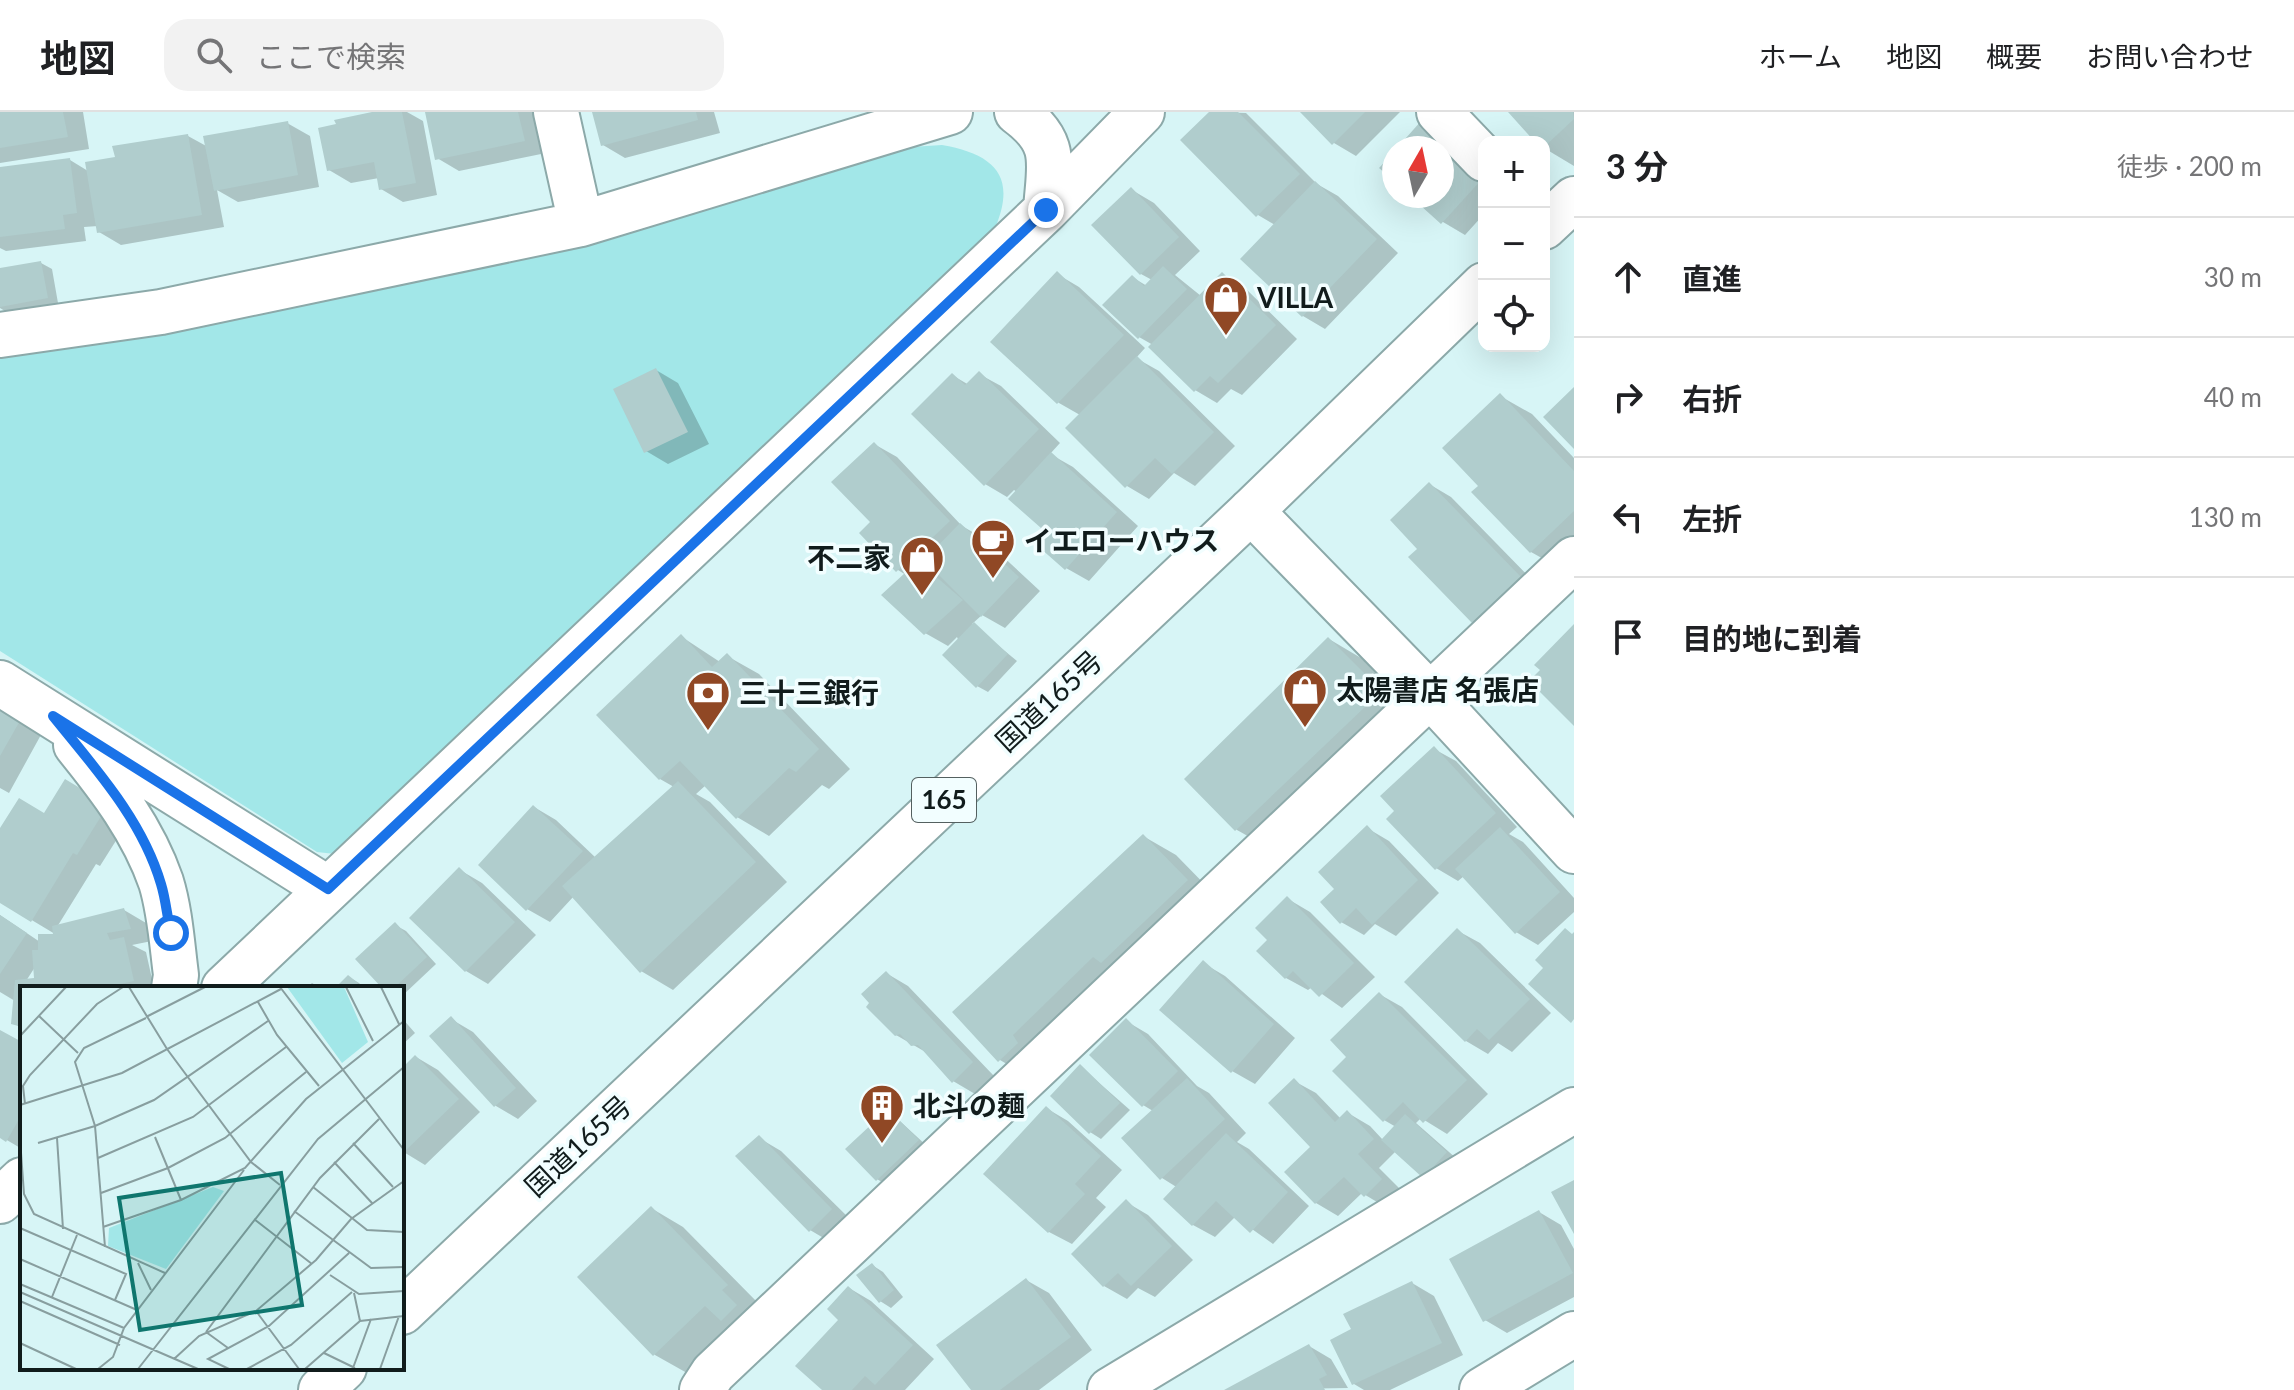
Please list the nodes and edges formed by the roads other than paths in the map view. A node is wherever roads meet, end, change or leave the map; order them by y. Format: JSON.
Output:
{"nodes":[{"id":1,"x":556,"y":112,"type":"edge"},
{"id":2,"x":950,"y":112,"type":"edge"},
{"id":3,"x":1017,"y":112,"type":"edge"},
{"id":4,"x":1142,"y":112,"type":"edge"},
{"id":5,"x":1439,"y":112,"type":"edge"},
{"id":6,"x":1478,"y":153,"type":"edge"},
{"id":7,"x":1046,"y":210,"type":"junction"},
{"id":8,"x":581,"y":224,"type":"junction"},
{"id":9,"x":1478,"y":291,"type":"edge"},
{"id":10,"x":0,"y":335,"type":"edge"},
{"id":11,"x":1251,"y":511,"type":"junction"},
{"id":12,"x":1574,"y":559,"type":"edge"},
{"id":13,"x":0,"y":683,"type":"edge"},
{"id":14,"x":1431,"y":696,"type":"junction"},
{"id":15,"x":53,"y":716,"type":"junction"},
{"id":16,"x":1574,"y":851,"type":"edge"},
{"id":17,"x":328,"y":889,"type":"junction"},
{"id":18,"x":174,"y":986,"type":"edge"},
{"id":19,"x":226,"y":986,"type":"edge"},
{"id":20,"x":1574,"y":1110,"type":"edge"},
{"id":21,"x":404,"y":1310,"type":"edge"},
{"id":22,"x":1574,"y":1334,"type":"edge"},
{"id":23,"x":342,"y":1370,"type":"edge"},
{"id":24,"x":1122,"y":1387,"type":"edge"},
{"id":25,"x":321,"y":1390,"type":"edge"},
{"id":26,"x":702,"y":1390,"type":"edge"},
{"id":27,"x":1482,"y":1390,"type":"edge"}],
"edges":[{"from":1,"to":8,"type":"main road"},
{"from":2,"to":8,"type":"main road"},
{"from":3,"to":7,"type":"main road"},
{"from":4,"to":7,"type":"main road"},
{"from":5,"to":6,"type":"main road"},
{"from":7,"to":17,"type":"main road"},
{"from":8,"to":10,"type":"main road"},
{"from":9,"to":11,"type":"main road","name":"国道165号","number":"165"},
{"from":11,"to":14,"type":"main road"},
{"from":11,"to":21,"type":"main road","name":"国道165号","number":"165"},
{"from":12,"to":14,"type":"main road"},
{"from":13,"to":15,"type":"main road"},
{"from":14,"to":16,"type":"main road"},
{"from":14,"to":26,"type":"main road"},
{"from":15,"to":17,"type":"main road"},
{"from":15,"to":18,"type":"main road"},
{"from":17,"to":19,"type":"main road"},
{"from":20,"to":24,"type":"main road"},
{"from":22,"to":27,"type":"main road"},
{"from":23,"to":25,"type":"main road"}]}
